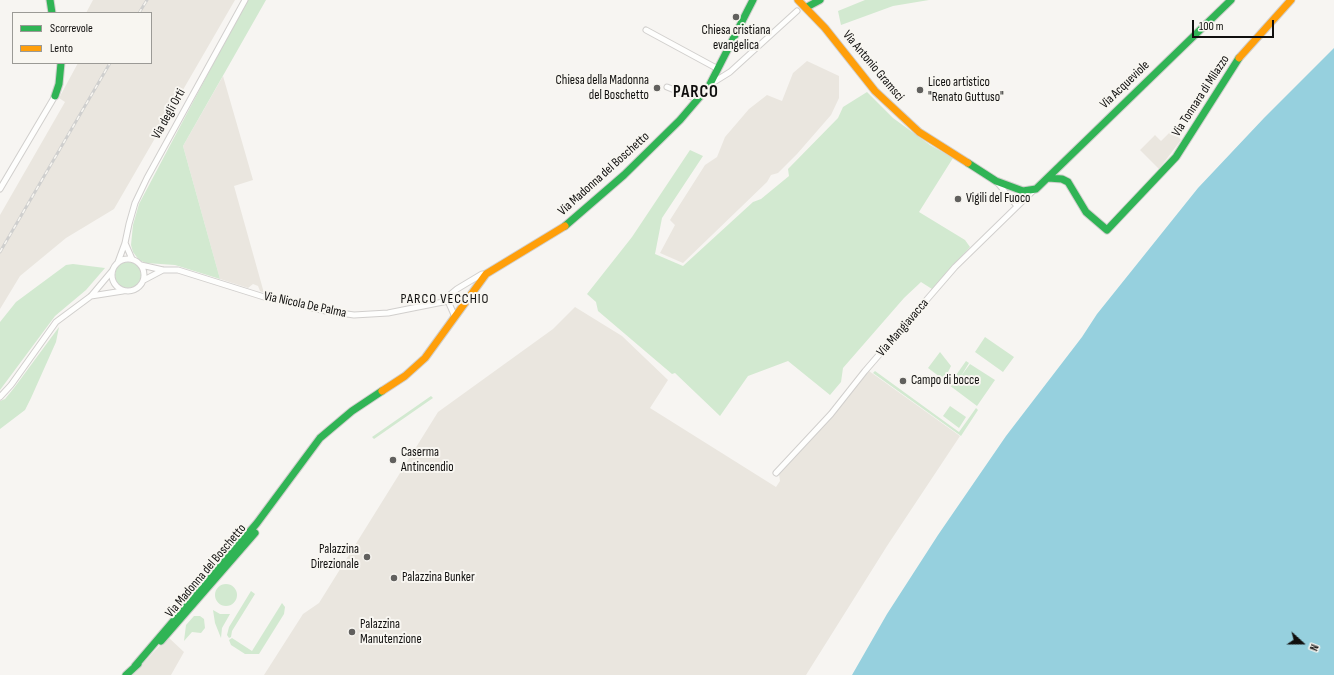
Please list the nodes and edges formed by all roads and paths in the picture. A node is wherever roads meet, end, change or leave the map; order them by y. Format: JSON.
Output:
{"nodes":[{"id":1,"x":50,"y":0,"type":"edge"},
{"id":2,"x":245,"y":0,"type":"edge"},
{"id":3,"x":753,"y":0,"type":"edge"},
{"id":4,"x":798,"y":0,"type":"edge"},
{"id":5,"x":820,"y":0,"type":"edge"},
{"id":6,"x":1231,"y":0,"type":"edge"},
{"id":7,"x":1291,"y":0,"type":"edge"},
{"id":8,"x":807,"y":8,"type":"junction"},
{"id":9,"x":797,"y":10,"type":"dead end"},
{"id":10,"x":52,"y":12,"type":"edge"},
{"id":11,"x":646,"y":30,"type":"dead end"},
{"id":12,"x":61,"y":64,"type":"edge"},
{"id":13,"x":718,"y":69,"type":"junction"},
{"id":14,"x":709,"y":86,"type":"junction"},
{"id":15,"x":667,"y":87,"type":"dead end"},
{"id":16,"x":55,"y":96,"type":"joint"},
{"id":17,"x":697,"y":99,"type":"junction"},
{"id":18,"x":1048,"y":178,"type":"junction"},
{"id":19,"x":996,"y":181,"type":"junction"},
{"id":20,"x":0,"y":189,"type":"edge"},
{"id":21,"x":1036,"y":189,"type":"junction"},
{"id":22,"x":1017,"y":206,"type":"junction"},
{"id":23,"x":125,"y":243,"type":"junction"},
{"id":24,"x":132,"y":259,"type":"junction"},
{"id":25,"x":118,"y":262,"type":"junction"},
{"id":26,"x":141,"y":265,"type":"junction"},
{"id":27,"x":163,"y":270,"type":"junction"},
{"id":28,"x":112,"y":271,"type":"junction"},
{"id":29,"x":486,"y":274,"type":"junction"},
{"id":30,"x":144,"y":280,"type":"junction"},
{"id":31,"x":124,"y":291,"type":"junction"},
{"id":32,"x":91,"y":296,"type":"junction"},
{"id":33,"x":448,"y":301,"type":"junction"},
{"id":34,"x":455,"y":317,"type":"junction"},
{"id":35,"x":0,"y":397,"type":"edge"},
{"id":36,"x":776,"y":473,"type":"dead end"},
{"id":37,"x":126,"y":675,"type":"edge"}],
"edges":[{"from":1,"to":10,"type":"main road"},
{"from":2,"to":23,"type":"street","name":"Via degli Orti"},
{"from":3,"to":13,"type":"main road","name":"Via Madonna del Boschetto"},
{"from":4,"to":8,"type":"main road","name":"Via Antonio Gramsci"},
{"from":5,"to":8,"type":"main road"},
{"from":6,"to":18,"type":"main road","name":"Via Acqueviole"},
{"from":7,"to":18,"type":"main road","name":"Via Tonnara di Milazzo"},
{"from":8,"to":19,"type":"main road","name":"Via Antonio Gramsci"},
{"from":9,"to":14,"type":"street"},
{"from":11,"to":13,"type":"street"},
{"from":12,"to":16,"type":"main road"},
{"from":13,"to":14,"type":"main road","name":"Via Madonna del Boschetto"},
{"from":14,"to":17,"type":"main road","name":"Via Madonna del Boschetto"},
{"from":15,"to":17,"type":"street"},
{"from":16,"to":20,"type":"street"},
{"from":17,"to":29,"type":"main road","name":"Via Madonna del Boschetto"},
{"from":18,"to":21,"type":"main road","name":"Via Acqueviole"},
{"from":19,"to":21,"type":"main road","name":"Via Antonio Gramsci"},
{"from":19,"to":22,"type":"street","name":"Via Antonio Gramsci"},
{"from":21,"to":22,"type":"street","name":"Via Mangiavacca"},
{"from":22,"to":36,"type":"street","name":"Via Mangiavacca"},
{"from":23,"to":24,"type":"street"},
{"from":23,"to":25,"type":"street","name":"Via degli Orti"},
{"from":24,"to":25,"type":"street"},
{"from":24,"to":26,"type":"street"},
{"from":25,"to":28,"type":"street"},
{"from":26,"to":27,"type":"street","name":"Via Nicola De Palma"},
{"from":26,"to":30,"type":"street"},
{"from":27,"to":30,"type":"street"},
{"from":27,"to":33,"type":"street","name":"Via Nicola De Palma"},
{"from":28,"to":31,"type":"street"},
{"from":28,"to":32,"type":"street"},
{"from":29,"to":33,"type":"street"},
{"from":29,"to":34,"type":"main road","name":"Via Madonna del Boschetto"},
{"from":30,"to":31,"type":"street"},
{"from":31,"to":32,"type":"street"},
{"from":32,"to":35,"type":"street"},
{"from":33,"to":34,"type":"street"},
{"from":34,"to":37,"type":"main road","name":"Via Madonna del Boschetto"}]}
